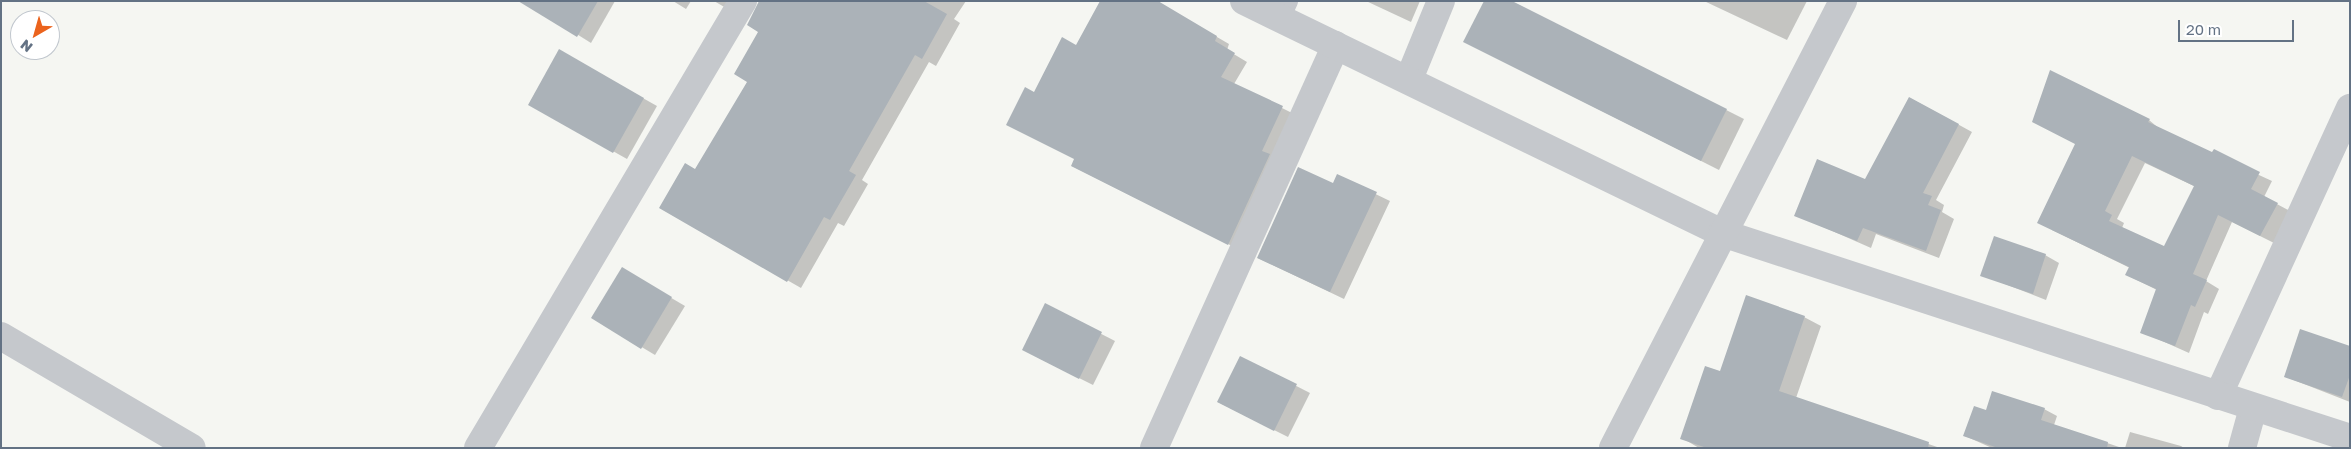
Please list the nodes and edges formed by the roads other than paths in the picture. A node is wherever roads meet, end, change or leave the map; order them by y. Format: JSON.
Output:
{"nodes":[{"id":1,"x":744,"y":1,"type":"edge"},
{"id":2,"x":1244,"y":1,"type":"edge"},
{"id":3,"x":1441,"y":1,"type":"edge"},
{"id":4,"x":1843,"y":1,"type":"edge"},
{"id":5,"x":1284,"y":10,"type":"edge"},
{"id":6,"x":1336,"y":45,"type":"junction"},
{"id":7,"x":1409,"y":80,"type":"junction"},
{"id":8,"x":2350,"y":108,"type":"edge"},
{"id":9,"x":1722,"y":233,"type":"junction"},
{"id":10,"x":1,"y":336,"type":"edge"},
{"id":11,"x":2218,"y":396,"type":"junction"},
{"id":12,"x":2253,"y":408,"type":"junction"},
{"id":13,"x":2350,"y":438,"type":"edge"},
{"id":14,"x":192,"y":448,"type":"edge"},
{"id":15,"x":478,"y":448,"type":"edge"},
{"id":16,"x":1154,"y":448,"type":"edge"},
{"id":17,"x":1613,"y":448,"type":"edge"},
{"id":18,"x":2242,"y":448,"type":"edge"}],
"edges":[{"from":1,"to":15,"type":"street"},
{"from":2,"to":5,"type":"street"},
{"from":3,"to":7,"type":"street"},
{"from":4,"to":9,"type":"street"},
{"from":5,"to":6,"type":"street"},
{"from":6,"to":7,"type":"street"},
{"from":6,"to":16,"type":"street"},
{"from":7,"to":9,"type":"street"},
{"from":8,"to":11,"type":"street"},
{"from":9,"to":11,"type":"street"},
{"from":9,"to":17,"type":"street"},
{"from":10,"to":14,"type":"street"},
{"from":11,"to":12,"type":"street"},
{"from":12,"to":13,"type":"street"},
{"from":12,"to":18,"type":"street"}]}
